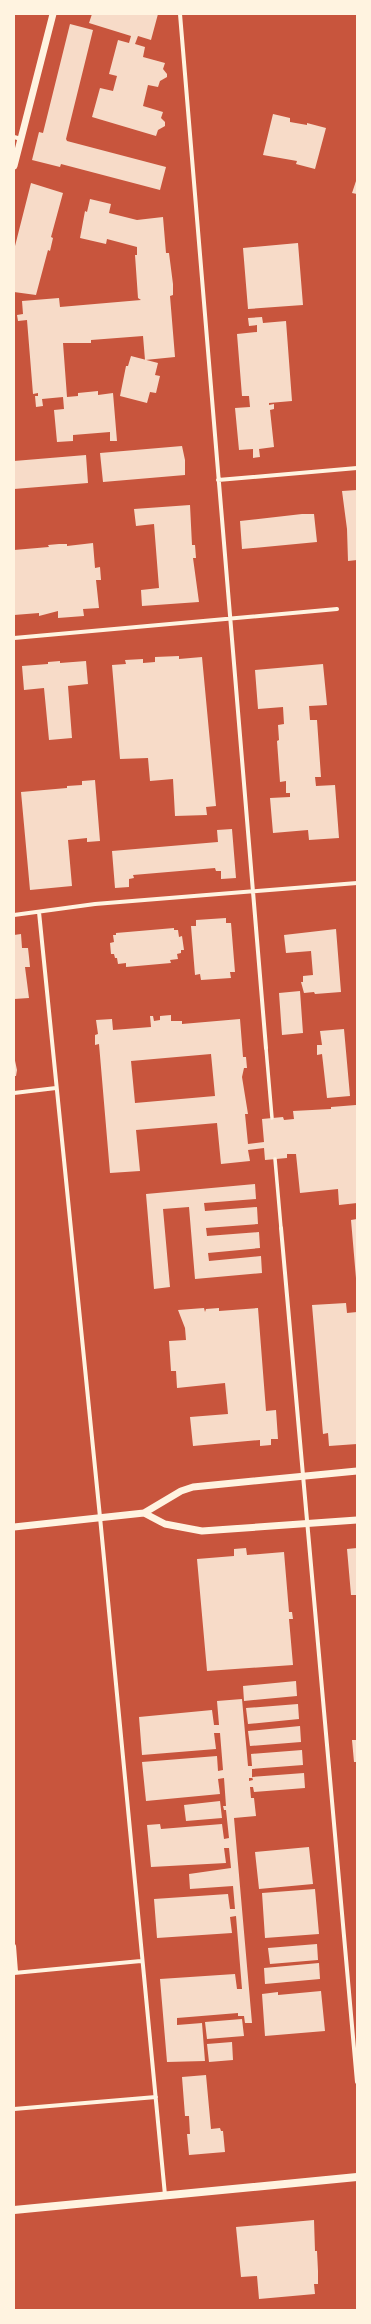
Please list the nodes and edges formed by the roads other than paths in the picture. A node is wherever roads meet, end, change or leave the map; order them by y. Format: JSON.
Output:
{"nodes":[{"id":1,"x":53,"y":14,"type":"edge"},
{"id":2,"x":180,"y":14,"type":"edge"},
{"id":3,"x":17,"y":138,"type":"edge"},
{"id":4,"x":14,"y":166,"type":"edge"},
{"id":5,"x":357,"y":468,"type":"edge"},
{"id":6,"x":218,"y":480,"type":"junction"},
{"id":7,"x":337,"y":609,"type":"dead end"},
{"id":8,"x":230,"y":619,"type":"junction"},
{"id":9,"x":14,"y":638,"type":"edge"},
{"id":10,"x":357,"y":883,"type":"edge"},
{"id":11,"x":254,"y":891,"type":"junction"},
{"id":12,"x":39,"y":912,"type":"junction"},
{"id":13,"x":14,"y":915,"type":"edge"},
{"id":14,"x":266,"y":1048,"type":"joint"},
{"id":15,"x":56,"y":1088,"type":"junction"},
{"id":16,"x":14,"y":1093,"type":"edge"},
{"id":17,"x":272,"y":1118,"type":"dead end"},
{"id":18,"x":275,"y":1159,"type":"dead end"},
{"id":19,"x":281,"y":1228,"type":"joint"},
{"id":20,"x":357,"y":1471,"type":"edge"},
{"id":21,"x":302,"y":1476,"type":"junction"},
{"id":22,"x":144,"y":1513,"type":"junction"},
{"id":23,"x":100,"y":1517,"type":"junction"},
{"id":24,"x":357,"y":1520,"type":"edge"},
{"id":25,"x":308,"y":1524,"type":"junction"},
{"id":26,"x":14,"y":1527,"type":"edge"},
{"id":27,"x":14,"y":1946,"type":"edge"},
{"id":28,"x":141,"y":1961,"type":"junction"},
{"id":29,"x":15,"y":1972,"type":"edge"},
{"id":30,"x":357,"y":2082,"type":"edge"},
{"id":31,"x":156,"y":2097,"type":"junction"},
{"id":32,"x":14,"y":2109,"type":"edge"},
{"id":33,"x":357,"y":2177,"type":"edge"},
{"id":34,"x":165,"y":2196,"type":"junction"},
{"id":35,"x":14,"y":2210,"type":"edge"}],
"edges":[{"from":1,"to":3,"type":"street"},
{"from":2,"to":6,"type":"street"},
{"from":3,"to":4,"type":"street"},
{"from":5,"to":6,"type":"street"},
{"from":6,"to":8,"type":"street"},
{"from":7,"to":8,"type":"street"},
{"from":8,"to":9,"type":"street"},
{"from":8,"to":11,"type":"street"},
{"from":10,"to":11,"type":"street"},
{"from":11,"to":12,"type":"street"},
{"from":11,"to":14,"type":"street"},
{"from":12,"to":13,"type":"street"},
{"from":12,"to":15,"type":"street"},
{"from":14,"to":17,"type":"street"},
{"from":15,"to":16,"type":"street"},
{"from":15,"to":23,"type":"street"},
{"from":18,"to":19,"type":"street"},
{"from":19,"to":21,"type":"street"},
{"from":20,"to":21,"type":"street"},
{"from":21,"to":22,"type":"street"},
{"from":21,"to":25,"type":"street"},
{"from":22,"to":23,"type":"street"},
{"from":22,"to":25,"type":"street"},
{"from":23,"to":26,"type":"street"},
{"from":23,"to":28,"type":"street"},
{"from":24,"to":25,"type":"street"},
{"from":25,"to":30,"type":"street"},
{"from":27,"to":29,"type":"street"},
{"from":28,"to":29,"type":"street"},
{"from":28,"to":31,"type":"street"},
{"from":31,"to":32,"type":"street"},
{"from":31,"to":34,"type":"street"},
{"from":33,"to":34,"type":"main road"},
{"from":34,"to":35,"type":"main road"}]}
